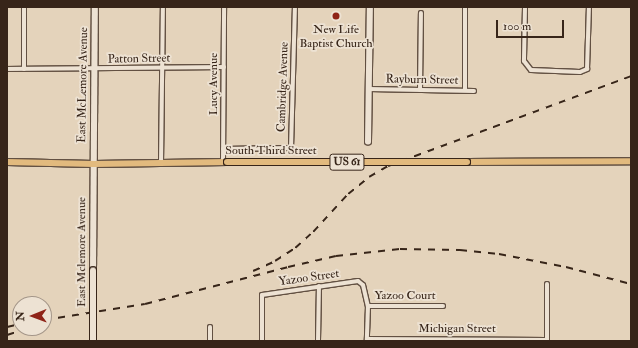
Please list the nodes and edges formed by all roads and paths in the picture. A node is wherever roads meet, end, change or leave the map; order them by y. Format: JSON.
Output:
{"nodes":[{"id":1,"x":24,"y":7,"type":"edge"},
{"id":2,"x":95,"y":7,"type":"edge"},
{"id":3,"x":163,"y":7,"type":"edge"},
{"id":4,"x":224,"y":7,"type":"edge"},
{"id":5,"x":295,"y":7,"type":"edge"},
{"id":6,"x":370,"y":7,"type":"edge"},
{"id":7,"x":465,"y":7,"type":"edge"},
{"id":8,"x":525,"y":7,"type":"edge"},
{"id":9,"x":589,"y":7,"type":"edge"},
{"id":10,"x":421,"y":13,"type":"dead end"},
{"id":11,"x":224,"y":67,"type":"junction"},
{"id":12,"x":162,"y":68,"type":"junction"},
{"id":13,"x":7,"y":69,"type":"edge"},
{"id":14,"x":24,"y":69,"type":"junction"},
{"id":15,"x":94,"y":70,"type":"junction"},
{"id":16,"x":369,"y":89,"type":"junction"},
{"id":17,"x":420,"y":90,"type":"junction"},
{"id":18,"x":464,"y":90,"type":"junction"},
{"id":19,"x":474,"y":90,"type":"dead end"},
{"id":20,"x":368,"y":142,"type":"dead end"},
{"id":21,"x":223,"y":149,"type":"junction"},
{"id":22,"x":631,"y":161,"type":"edge"},
{"id":23,"x":7,"y":162,"type":"edge"},
{"id":24,"x":225,"y":162,"type":"junction"},
{"id":25,"x":161,"y":163,"type":"junction"},
{"id":26,"x":94,"y":164,"type":"junction"},
{"id":27,"x":547,"y":284,"type":"dead end"},
{"id":28,"x":319,"y":286,"type":"junction"},
{"id":29,"x":368,"y":306,"type":"junction"},
{"id":30,"x":443,"y":306,"type":"dead end"},
{"id":31,"x":210,"y":327,"type":"dead end"},
{"id":32,"x":368,"y":340,"type":"edge"},
{"id":33,"x":547,"y":340,"type":"edge"},
{"id":34,"x":93,"y":341,"type":"edge"},
{"id":35,"x":210,"y":341,"type":"edge"},
{"id":36,"x":262,"y":341,"type":"edge"},
{"id":37,"x":318,"y":341,"type":"edge"}],
"edges":[{"from":1,"to":14,"type":"street"},
{"from":2,"to":15,"type":"main road","name":"East McLemore Avenue"},
{"from":3,"to":12,"type":"street"},
{"from":4,"to":11,"type":"street","name":"Lucy Avenue"},
{"from":5,"to":21,"type":"street","name":"Cambridge Avenue"},
{"from":6,"to":16,"type":"main road"},
{"from":7,"to":18,"type":"street"},
{"from":8,"to":9,"type":"street"},
{"from":10,"to":17,"type":"street"},
{"from":11,"to":12,"type":"street","name":"Patton Street"},
{"from":11,"to":21,"type":"street","name":"Lucy Avenue"},
{"from":12,"to":15,"type":"street","name":"Patton Street"},
{"from":12,"to":25,"type":"street"},
{"from":13,"to":14,"type":"street","name":"Patton Street"},
{"from":14,"to":15,"type":"street","name":"Patton Street"},
{"from":15,"to":26,"type":"main road","name":"East McLemore Avenue"},
{"from":16,"to":17,"type":"street","name":"Rayburn Street"},
{"from":16,"to":20,"type":"main road"},
{"from":17,"to":18,"type":"street","name":"Rayburn Street"},
{"from":18,"to":19,"type":"street","name":"Rayburn Street"},
{"from":21,"to":24,"type":"street","name":"Lucy Avenue"},
{"from":22,"to":24,"type":"main road","name":"South Third Street","number":"US 61","bridge":true},
{"from":23,"to":26,"type":"main road","name":"South Third Street","number":"US 61"},
{"from":24,"to":25,"type":"main road","name":"South Third Street","number":"US 61"},
{"from":25,"to":26,"type":"main road","name":"South Third Street","number":"US 61"},
{"from":26,"to":34,"type":"main road","name":"East Mclemore Avenue","bridge":true},
{"from":27,"to":33,"type":"street"},
{"from":28,"to":29,"type":"street","name":"Yazoo Street"},
{"from":28,"to":36,"type":"street","name":"Yazoo Street"},
{"from":28,"to":37,"type":"street"},
{"from":29,"to":30,"type":"street","name":"Yazoo Court"},
{"from":29,"to":32,"type":"street"},
{"from":31,"to":35,"type":"street"},
{"from":32,"to":33,"type":"street","name":"Michigan Street"}]}
